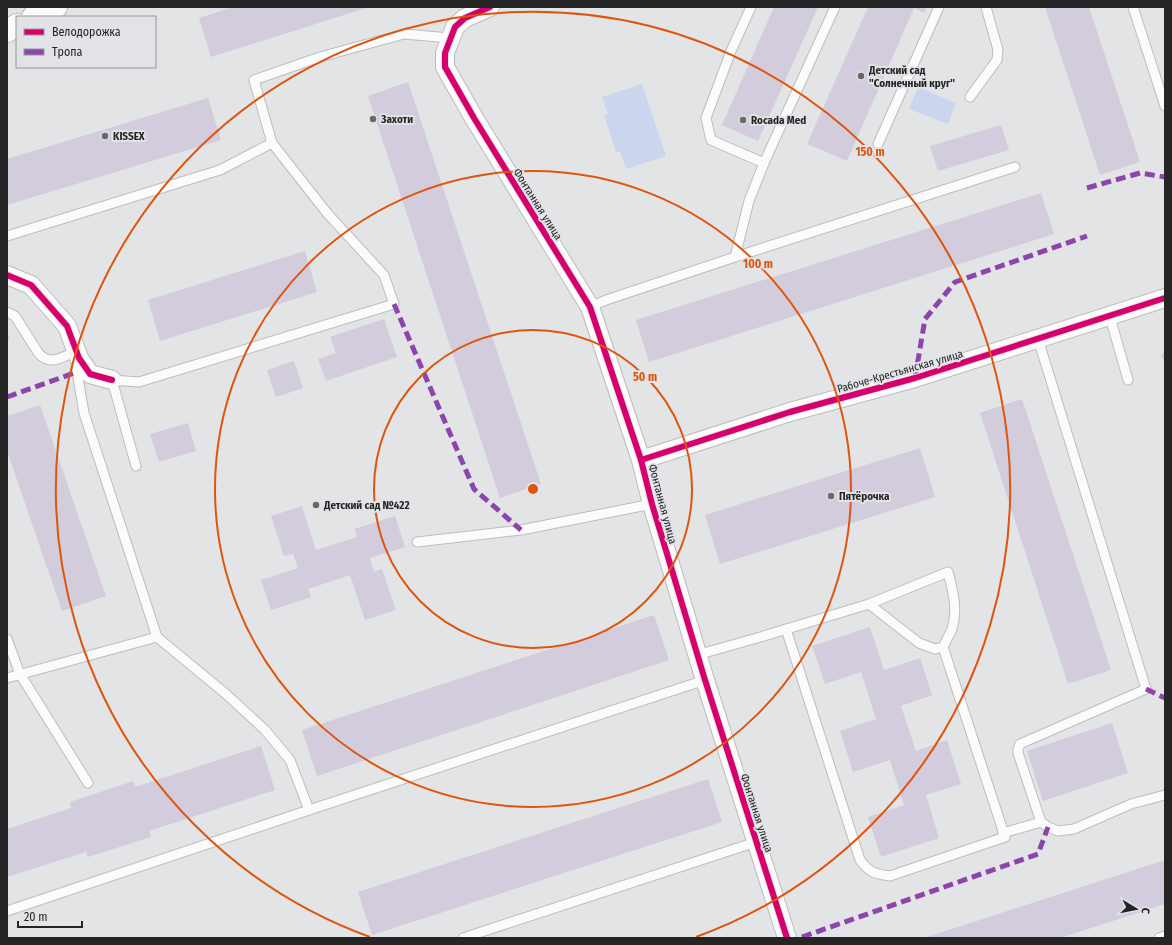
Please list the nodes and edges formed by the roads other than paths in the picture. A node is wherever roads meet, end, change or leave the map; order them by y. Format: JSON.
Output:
{"nodes":[{"id":1,"x":56,"y":7,"type":"edge"},
{"id":2,"x":490,"y":7,"type":"edge"},
{"id":3,"x":751,"y":7,"type":"edge"},
{"id":4,"x":835,"y":7,"type":"edge"},
{"id":5,"x":939,"y":7,"type":"edge"},
{"id":6,"x":986,"y":7,"type":"edge"},
{"id":7,"x":1132,"y":7,"type":"edge"},
{"id":8,"x":35,"y":16,"type":"edge"},
{"id":9,"x":16,"y":26,"type":"edge"},
{"id":10,"x":7,"y":31,"type":"edge"},
{"id":11,"x":450,"y":38,"type":"junction"},
{"id":12,"x":970,"y":97,"type":"dead end"},
{"id":13,"x":1165,"y":106,"type":"edge"},
{"id":14,"x":272,"y":143,"type":"junction"},
{"id":15,"x":878,"y":144,"type":"dead end"},
{"id":16,"x":764,"y":163,"type":"junction"},
{"id":17,"x":1015,"y":167,"type":"dead end"},
{"id":18,"x":7,"y":236,"type":"edge"},
{"id":19,"x":735,"y":257,"type":"junction"},
{"id":20,"x":7,"y":275,"type":"edge"},
{"id":21,"x":1165,"y":298,"type":"edge"},
{"id":22,"x":590,"y":307,"type":"junction"},
{"id":23,"x":7,"y":312,"type":"edge"},
{"id":24,"x":1110,"y":317,"type":"junction"},
{"id":25,"x":1038,"y":340,"type":"junction"},
{"id":26,"x":77,"y":355,"type":"junction"},
{"id":27,"x":112,"y":380,"type":"junction"},
{"id":28,"x":1128,"y":380,"type":"dead end"},
{"id":29,"x":641,"y":460,"type":"junction"},
{"id":30,"x":136,"y":466,"type":"dead end"},
{"id":31,"x":652,"y":504,"type":"junction"},
{"id":32,"x":417,"y":542,"type":"dead end"},
{"id":33,"x":869,"y":604,"type":"junction"},
{"id":34,"x":786,"y":628,"type":"junction"},
{"id":35,"x":157,"y":637,"type":"junction"},
{"id":36,"x":7,"y":639,"type":"edge"},
{"id":37,"x":943,"y":647,"type":"junction"},
{"id":38,"x":697,"y":655,"type":"junction"},
{"id":39,"x":20,"y":674,"type":"junction"},
{"id":40,"x":7,"y":678,"type":"edge"},
{"id":41,"x":705,"y":680,"type":"junction"},
{"id":42,"x":88,"y":783,"type":"dead end"},
{"id":43,"x":1165,"y":795,"type":"edge"},
{"id":44,"x":309,"y":810,"type":"junction"},
{"id":45,"x":1041,"y":822,"type":"junction"},
{"id":46,"x":1004,"y":833,"type":"junction"},
{"id":47,"x":756,"y":842,"type":"junction"},
{"id":48,"x":7,"y":911,"type":"edge"},
{"id":49,"x":1165,"y":936,"type":"edge"},
{"id":50,"x":462,"y":938,"type":"edge"},
{"id":51,"x":787,"y":938,"type":"edge"},
{"id":52,"x":1159,"y":938,"type":"edge"}],
"edges":[{"from":1,"to":8,"type":"main road"},
{"from":2,"to":11,"type":"street","name":"Фонтанная улица"},
{"from":3,"to":16,"type":"lane"},
{"from":4,"to":16,"type":"lane"},
{"from":5,"to":15,"type":"lane"},
{"from":6,"to":12,"type":"lane"},
{"from":7,"to":13,"type":"lane"},
{"from":9,"to":10,"type":"main road"},
{"from":11,"to":14,"type":"lane"},
{"from":11,"to":22,"type":"street","name":"Фонтанная улица"},
{"from":14,"to":18,"type":"lane"},
{"from":14,"to":27,"type":"lane"},
{"from":16,"to":19,"type":"lane"},
{"from":17,"to":19,"type":"lane"},
{"from":19,"to":22,"type":"lane"},
{"from":20,"to":26,"type":"street"},
{"from":21,"to":24,"type":"street","name":"Рабоче-Крестьянская улица"},
{"from":22,"to":29,"type":"street","name":"Фонтанная улица"},
{"from":23,"to":26,"type":"lane"},
{"from":24,"to":25,"type":"street","name":"Рабоче-Крестьянская улица"},
{"from":24,"to":28,"type":"lane"},
{"from":25,"to":29,"type":"street","name":"Рабоче-Крестьянская улица"},
{"from":25,"to":45,"type":"lane"},
{"from":26,"to":27,"type":"street"},
{"from":26,"to":35,"type":"lane"},
{"from":27,"to":30,"type":"lane"},
{"from":29,"to":31,"type":"street","name":"Фонтанная улица"},
{"from":31,"to":32,"type":"lane"},
{"from":31,"to":38,"type":"street","name":"Фонтанная улица"},
{"from":33,"to":34,"type":"lane"},
{"from":33,"to":37,"type":"lane"},
{"from":33,"to":37,"type":"lane"},
{"from":34,"to":38,"type":"lane"},
{"from":34,"to":46,"type":"lane"},
{"from":35,"to":39,"type":"lane"},
{"from":35,"to":44,"type":"lane"},
{"from":36,"to":39,"type":"lane"},
{"from":37,"to":46,"type":"lane"},
{"from":38,"to":41,"type":"street","name":"Фонтанная улица"},
{"from":39,"to":40,"type":"lane"},
{"from":39,"to":42,"type":"lane"},
{"from":41,"to":44,"type":"lane"},
{"from":41,"to":47,"type":"street","name":"Фонтанная улица"},
{"from":43,"to":45,"type":"lane"},
{"from":44,"to":48,"type":"lane"},
{"from":45,"to":46,"type":"lane"},
{"from":47,"to":50,"type":"lane"},
{"from":47,"to":51,"type":"street","name":"Фонтанная улица"},
{"from":49,"to":52,"type":"lane"}]}
